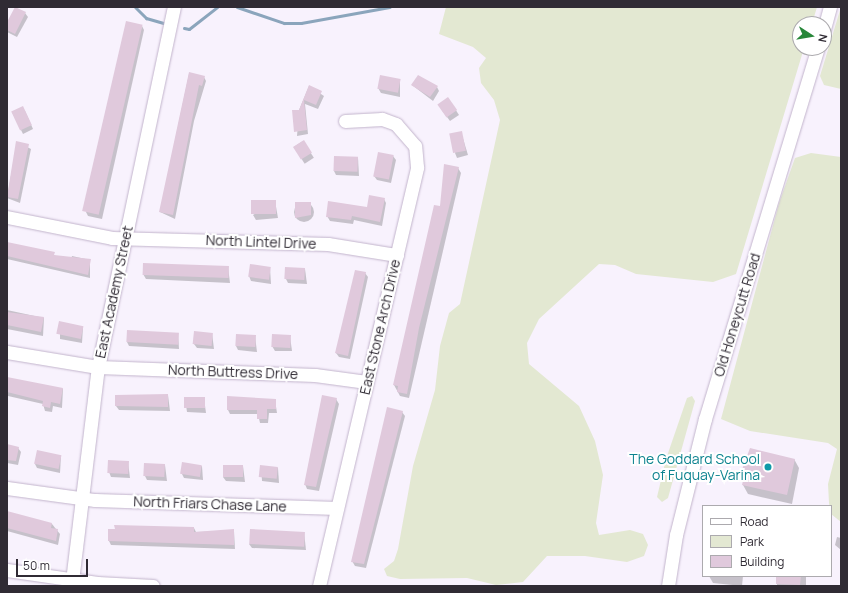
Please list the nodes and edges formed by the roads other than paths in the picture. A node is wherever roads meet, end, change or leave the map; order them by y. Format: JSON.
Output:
{"nodes":[{"id":1,"x":174,"y":7,"type":"edge"},
{"id":2,"x":816,"y":56,"type":"edge"},
{"id":3,"x":345,"y":121,"type":"dead end"},
{"id":4,"x":7,"y":218,"type":"edge"},
{"id":5,"x":125,"y":238,"type":"junction"},
{"id":6,"x":397,"y":255,"type":"junction"},
{"id":7,"x":7,"y":352,"type":"edge"},
{"id":8,"x":98,"y":367,"type":"junction"},
{"id":9,"x":367,"y":382,"type":"junction"},
{"id":10,"x":7,"y":488,"type":"edge"},
{"id":11,"x":83,"y":499,"type":"junction"},
{"id":12,"x":338,"y":508,"type":"junction"},
{"id":13,"x":7,"y":570,"type":"edge"},
{"id":14,"x":72,"y":581,"type":"junction"},
{"id":15,"x":153,"y":586,"type":"edge"},
{"id":16,"x":319,"y":586,"type":"edge"},
{"id":17,"x":668,"y":586,"type":"edge"}],
"edges":[{"from":1,"to":5,"type":"street","name":"East Academy Street"},
{"from":2,"to":17,"type":"street","name":"Old Honeycutt Road"},
{"from":3,"to":6,"type":"street","name":"East Stone Arch Drive"},
{"from":4,"to":5,"type":"street","name":"North Lintel Drive"},
{"from":5,"to":6,"type":"street","name":"North Lintel Drive"},
{"from":5,"to":8,"type":"street","name":"East Academy Street"},
{"from":6,"to":9,"type":"street","name":"East Stone Arch Drive"},
{"from":7,"to":8,"type":"street","name":"North Buttress Drive"},
{"from":8,"to":9,"type":"street","name":"North Buttress Drive"},
{"from":8,"to":11,"type":"street","name":"East Academy Street"},
{"from":9,"to":12,"type":"street","name":"East Stone Arch Drive"},
{"from":10,"to":11,"type":"street","name":"North Friars Chase Lane"},
{"from":11,"to":12,"type":"street","name":"North Friars Chase Lane"},
{"from":11,"to":14,"type":"street","name":"East Academy Street"},
{"from":12,"to":16,"type":"street","name":"East Stone Arch Drive"},
{"from":13,"to":14,"type":"street"},
{"from":14,"to":15,"type":"street"}]}
